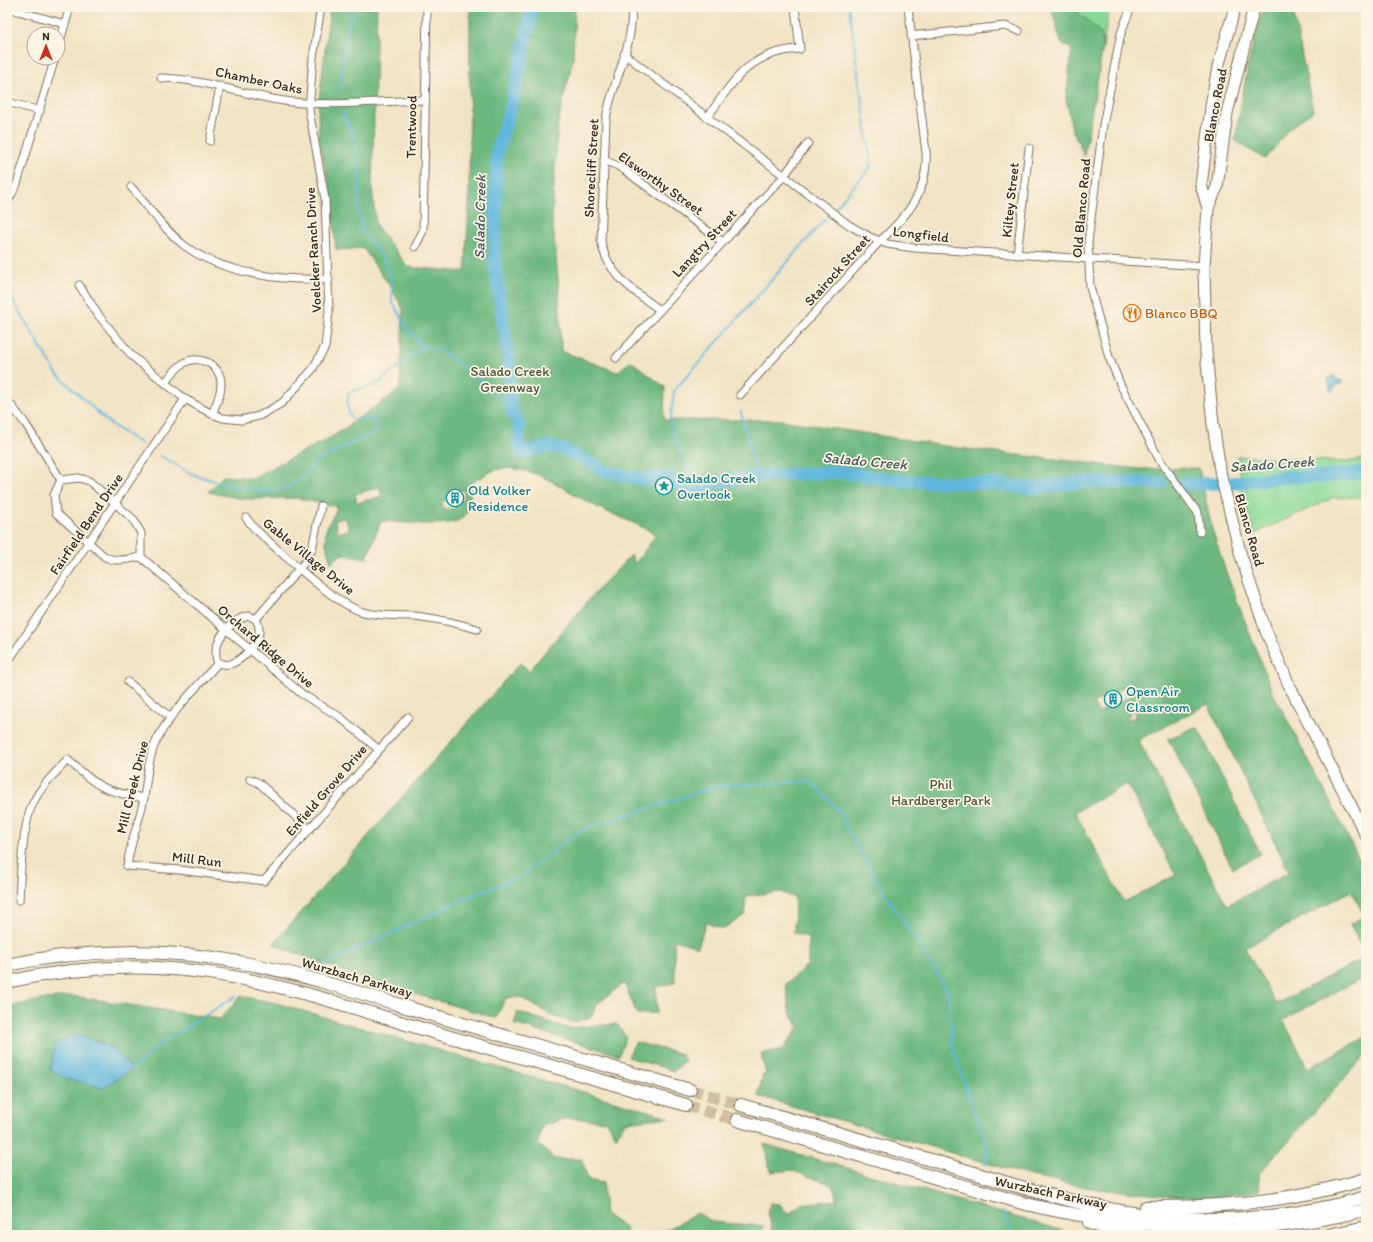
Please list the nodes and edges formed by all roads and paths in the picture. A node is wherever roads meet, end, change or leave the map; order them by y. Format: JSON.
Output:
{"nodes":[{"id":1,"x":70,"y":7,"type":"edge"},
{"id":2,"x":320,"y":7,"type":"edge"},
{"id":3,"x":427,"y":7,"type":"edge"},
{"id":4,"x":631,"y":7,"type":"edge"},
{"id":5,"x":795,"y":7,"type":"edge"},
{"id":6,"x":908,"y":7,"type":"edge"},
{"id":7,"x":1131,"y":7,"type":"edge"},
{"id":8,"x":1235,"y":7,"type":"edge"},
{"id":9,"x":1254,"y":7,"type":"edge"},
{"id":10,"x":7,"y":8,"type":"edge"},
{"id":11,"x":65,"y":24,"type":"joint"},
{"id":12,"x":1019,"y":31,"type":"dead end"},
{"id":13,"x":911,"y":36,"type":"junction"},
{"id":14,"x":624,"y":54,"type":"junction"},
{"id":15,"x":53,"y":66,"type":"edge"},
{"id":16,"x":161,"y":78,"type":"dead end"},
{"id":17,"x":220,"y":86,"type":"junction"},
{"id":18,"x":425,"y":100,"type":"junction"},
{"id":19,"x":7,"y":102,"type":"edge"},
{"id":20,"x":309,"y":103,"type":"junction"},
{"id":21,"x":40,"y":111,"type":"junction"},
{"id":22,"x":707,"y":118,"type":"junction"},
{"id":23,"x":210,"y":141,"type":"dead end"},
{"id":24,"x":808,"y":143,"type":"dead end"},
{"id":25,"x":1029,"y":148,"type":"dead end"},
{"id":26,"x":604,"y":160,"type":"junction"},
{"id":27,"x":784,"y":176,"type":"junction"},
{"id":28,"x":131,"y":187,"type":"dead end"},
{"id":29,"x":7,"y":203,"type":"edge"},
{"id":30,"x":1208,"y":208,"type":"junction"},
{"id":31,"x":880,"y":241,"type":"junction"},
{"id":32,"x":723,"y":242,"type":"junction"},
{"id":33,"x":415,"y":246,"type":"dead end"},
{"id":34,"x":1017,"y":255,"type":"junction"},
{"id":35,"x":1088,"y":259,"type":"junction"},
{"id":36,"x":1204,"y":266,"type":"junction"},
{"id":37,"x":329,"y":279,"type":"junction"},
{"id":38,"x":80,"y":285,"type":"dead end"},
{"id":39,"x":660,"y":310,"type":"junction"},
{"id":40,"x":616,"y":358,"type":"dead end"},
{"id":41,"x":165,"y":383,"type":"junction"},
{"id":42,"x":740,"y":395,"type":"dead end"},
{"id":43,"x":7,"y":400,"type":"edge"},
{"id":44,"x":186,"y":400,"type":"junction"},
{"id":45,"x":212,"y":414,"type":"junction"},
{"id":46,"x":61,"y":480,"type":"junction"},
{"id":47,"x":116,"y":504,"type":"junction"},
{"id":48,"x":321,"y":506,"type":"dead end"},
{"id":49,"x":246,"y":518,"type":"dead end"},
{"id":50,"x":1200,"y":532,"type":"dead end"},
{"id":51,"x":90,"y":542,"type":"junction"},
{"id":52,"x":141,"y":557,"type":"junction"},
{"id":53,"x":301,"y":568,"type":"junction"},
{"id":54,"x":256,"y":619,"type":"junction"},
{"id":55,"x":477,"y":629,"type":"dead end"},
{"id":56,"x":227,"y":631,"type":"junction"},
{"id":57,"x":249,"y":650,"type":"junction"},
{"id":58,"x":7,"y":662,"type":"edge"},
{"id":59,"x":218,"y":663,"type":"junction"},
{"id":60,"x":128,"y":682,"type":"dead end"},
{"id":61,"x":408,"y":717,"type":"dead end"},
{"id":62,"x":170,"y":718,"type":"junction"},
{"id":63,"x":378,"y":749,"type":"junction"},
{"id":64,"x":250,"y":779,"type":"dead end"},
{"id":65,"x":144,"y":798,"type":"junction"},
{"id":66,"x":309,"y":829,"type":"junction"},
{"id":67,"x":1366,"y":835,"type":"edge"},
{"id":68,"x":127,"y":866,"type":"joint"},
{"id":69,"x":264,"y":881,"type":"joint"},
{"id":70,"x":19,"y":900,"type":"dead end"},
{"id":71,"x":7,"y":965,"type":"edge"},
{"id":72,"x":7,"y":982,"type":"edge"},
{"id":73,"x":690,"y":1090,"type":"tunnel mouth"},
{"id":74,"x":686,"y":1105,"type":"tunnel mouth"},
{"id":75,"x":741,"y":1105,"type":"tunnel mouth"},
{"id":76,"x":737,"y":1120,"type":"tunnel mouth"},
{"id":77,"x":1366,"y":1179,"type":"edge"},
{"id":78,"x":1366,"y":1197,"type":"edge"},
{"id":79,"x":1078,"y":1202,"type":"junction"},
{"id":80,"x":1366,"y":1210,"type":"edge"},
{"id":81,"x":1054,"y":1211,"type":"junction"},
{"id":82,"x":1366,"y":1227,"type":"edge"},
{"id":83,"x":1142,"y":1235,"type":"edge"},
{"id":84,"x":1329,"y":1235,"type":"edge"}],
"edges":[{"from":1,"to":11,"type":"street"},
{"from":2,"to":20,"type":"street","name":"Voelcker Ranch Drive"},
{"from":3,"to":18,"type":"street","name":"Trentwood"},
{"from":4,"to":14,"type":"street","name":"Shorecliff Street"},
{"from":5,"to":22,"type":"street"},
{"from":6,"to":13,"type":"street","name":"Stairock Street"},
{"from":7,"to":35,"type":"street","name":"Old Blanco Road"},
{"from":8,"to":30,"type":"main road","name":"Blanco Road"},
{"from":9,"to":30,"type":"main road","name":"Blanco Road"},
{"from":10,"to":11,"type":"street"},
{"from":12,"to":13,"type":"street"},
{"from":13,"to":31,"type":"street","name":"Stairock Street"},
{"from":14,"to":22,"type":"street","name":"Longfield"},
{"from":14,"to":26,"type":"street","name":"Shorecliff Street"},
{"from":15,"to":21,"type":"street"},
{"from":16,"to":17,"type":"street","name":"Chamber Oaks"},
{"from":17,"to":20,"type":"street","name":"Chamber Oaks"},
{"from":17,"to":23,"type":"street"},
{"from":18,"to":20,"type":"street","name":"Chamber Oaks"},
{"from":18,"to":33,"type":"street","name":"Trentwood"},
{"from":19,"to":21,"type":"street"},
{"from":20,"to":37,"type":"street","name":"Voelcker Ranch Drive"},
{"from":21,"to":29,"type":"street"},
{"from":22,"to":27,"type":"street","name":"Longfield"},
{"from":24,"to":27,"type":"street","name":"Langtry Street"},
{"from":25,"to":34,"type":"street","name":"Kiltey Street"},
{"from":26,"to":32,"type":"street","name":"Elsworthy Street"},
{"from":26,"to":39,"type":"street","name":"Shorecliff Street"},
{"from":27,"to":31,"type":"street","name":"Longfield"},
{"from":27,"to":32,"type":"street","name":"Langtry Street"},
{"from":28,"to":37,"type":"street"},
{"from":30,"to":36,"type":"main road","name":"Blanco Road"},
{"from":31,"to":34,"type":"street","name":"Longfield"},
{"from":31,"to":42,"type":"street","name":"Stairock Street"},
{"from":32,"to":39,"type":"street","name":"Langtry Street"},
{"from":34,"to":35,"type":"street","name":"Longfield"},
{"from":35,"to":36,"type":"street","name":"Longfield"},
{"from":35,"to":50,"type":"street","name":"Old Blanco Road"},
{"from":36,"to":67,"type":"main road","name":"Blanco Road"},
{"from":37,"to":45,"type":"street","name":"Voelcker Ranch Drive"},
{"from":38,"to":41,"type":"street","name":"Voelcker Ranch Drive"},
{"from":39,"to":40,"type":"street","name":"Langtry Street"},
{"from":41,"to":44,"type":"street","name":"Voelcker Ranch Drive"},
{"from":41,"to":45,"type":"street"},
{"from":43,"to":46,"type":"street"},
{"from":44,"to":45,"type":"street","name":"Voelcker Ranch Drive"},
{"from":44,"to":47,"type":"street","name":"Fairfield Bend Drive"},
{"from":46,"to":47,"type":"street"},
{"from":46,"to":51,"type":"street"},
{"from":47,"to":51,"type":"street","name":"Fairfield Bend Drive"},
{"from":47,"to":52,"type":"street"},
{"from":48,"to":53,"type":"street"},
{"from":49,"to":53,"type":"street","name":"Gable Village Drive"},
{"from":51,"to":52,"type":"street"},
{"from":51,"to":58,"type":"street","name":"Fairfield Bend Drive"},
{"from":52,"to":56,"type":"street","name":"Orchard Ridge Drive"},
{"from":53,"to":54,"type":"street"},
{"from":53,"to":55,"type":"street","name":"Gable Village Drive"},
{"from":54,"to":56,"type":"street"},
{"from":54,"to":57,"type":"street"},
{"from":56,"to":57,"type":"street","name":"Orchard Ridge Drive"},
{"from":56,"to":59,"type":"street"},
{"from":57,"to":59,"type":"street"},
{"from":57,"to":63,"type":"street","name":"Orchard Ridge Drive"},
{"from":59,"to":62,"type":"street","name":"Mill Creek Drive"},
{"from":60,"to":62,"type":"street"},
{"from":61,"to":63,"type":"street","name":"Enfield Grove Drive"},
{"from":62,"to":65,"type":"street","name":"Mill Creek Drive"},
{"from":63,"to":66,"type":"street","name":"Enfield Grove Drive"},
{"from":64,"to":66,"type":"street"},
{"from":65,"to":68,"type":"street","name":"Mill Creek Drive"},
{"from":65,"to":70,"type":"street"},
{"from":66,"to":69,"type":"street","name":"Enfield Grove Drive"},
{"from":68,"to":69,"type":"street","name":"Mill Run"},
{"from":71,"to":73,"type":"highway","name":"Wurzbach Parkway"},
{"from":72,"to":74,"type":"highway"},
{"from":75,"to":79,"type":"highway","name":"Wurzbach Parkway"},
{"from":76,"to":81,"type":"highway","name":"Wurzbach Parkway"},
{"from":77,"to":79,"type":"highway"},
{"from":78,"to":79,"type":"highway","name":"Wurzbach Parkway"},
{"from":80,"to":81,"type":"highway","name":"Wurzbach Parkway"},
{"from":81,"to":83,"type":"highway"},
{"from":82,"to":84,"type":"highway"}]}
